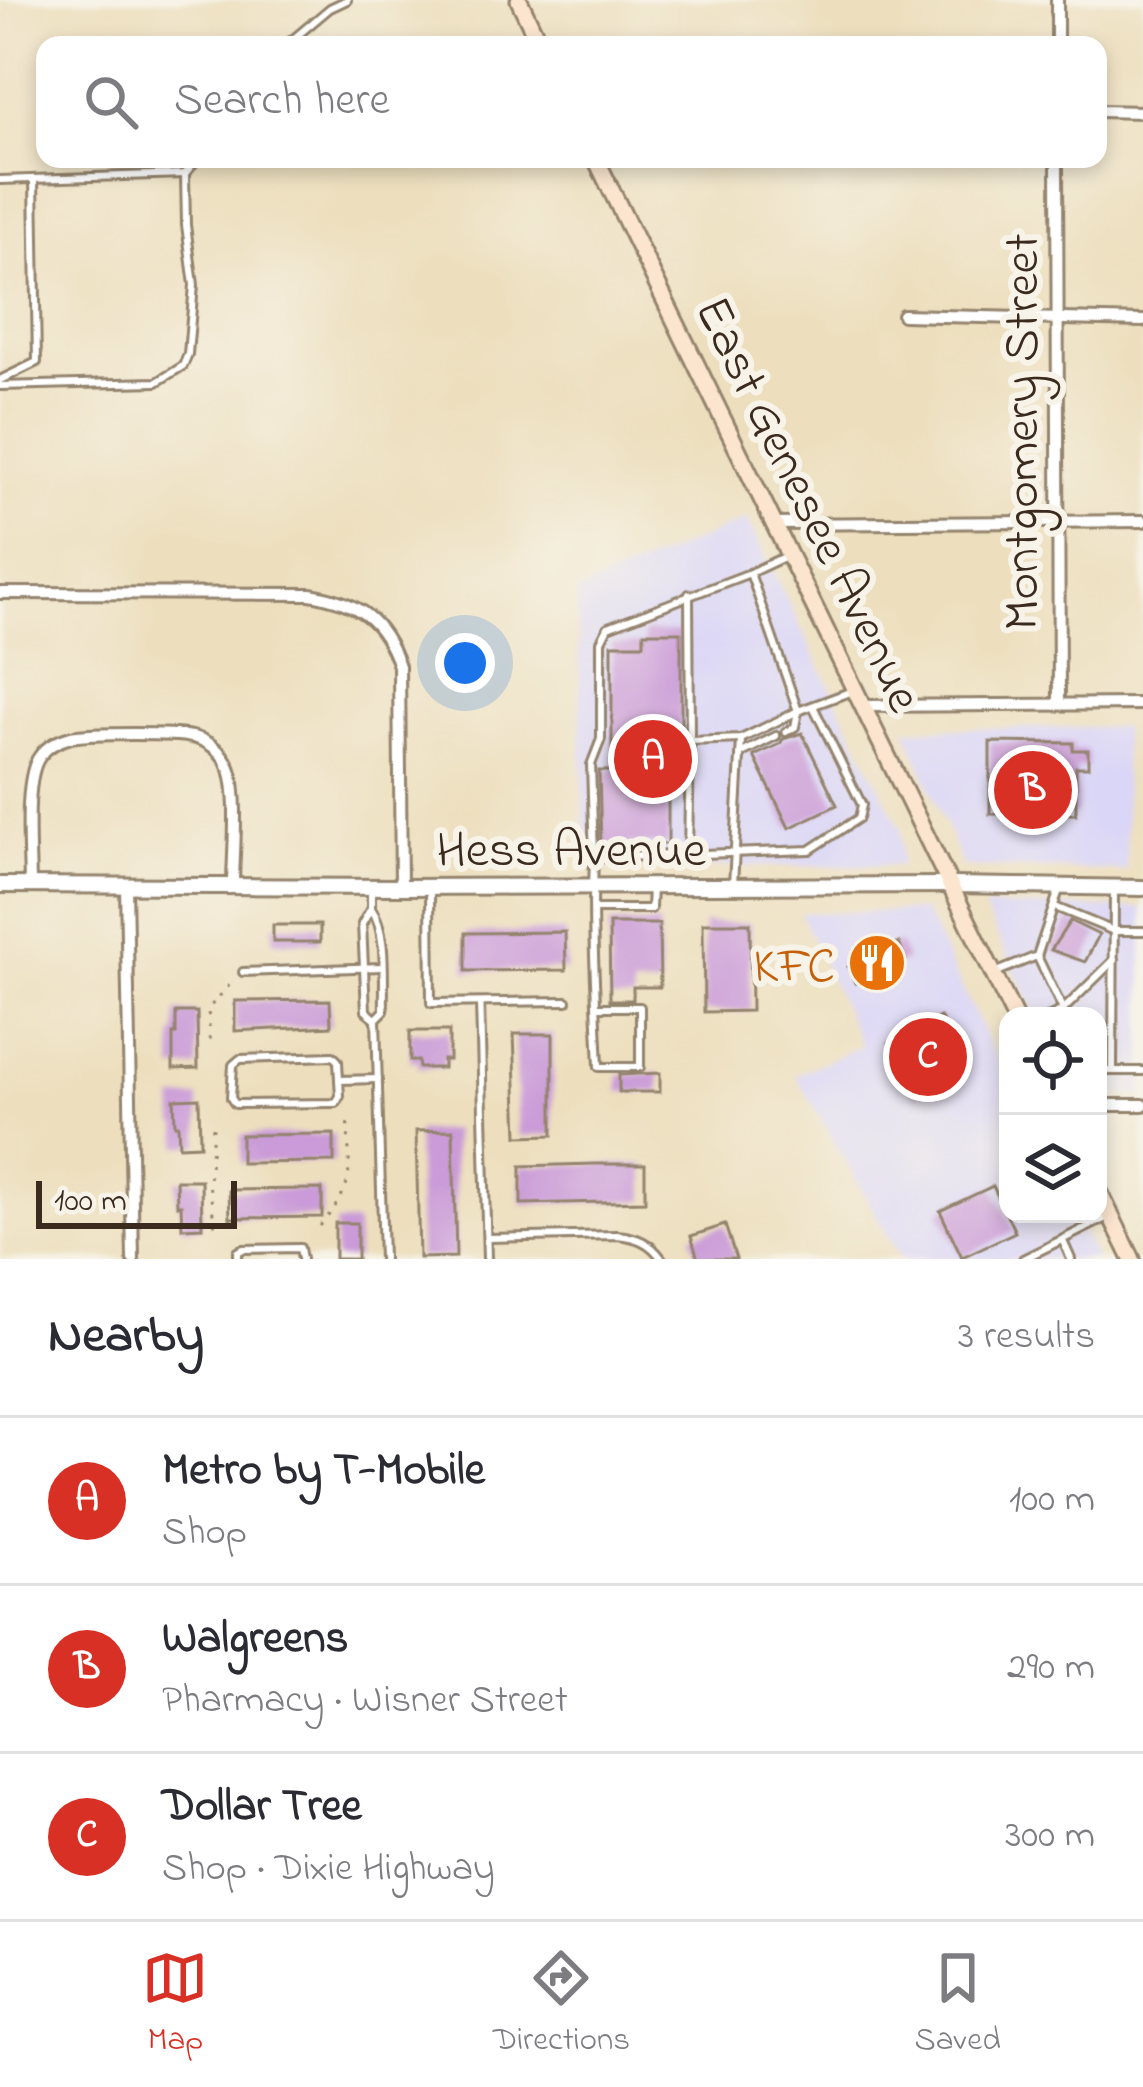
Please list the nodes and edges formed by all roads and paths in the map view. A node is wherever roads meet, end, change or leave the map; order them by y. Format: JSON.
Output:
{"nodes":[{"id":1,"x":347,"y":0,"type":"edge"},
{"id":2,"x":519,"y":0,"type":"edge"},
{"id":3,"x":1057,"y":0,"type":"edge"},
{"id":4,"x":297,"y":36,"type":"edge"},
{"id":5,"x":537,"y":36,"type":"edge"},
{"id":6,"x":1057,"y":36,"type":"edge"},
{"id":7,"x":1107,"y":111,"type":"edge"},
{"id":8,"x":1143,"y":112,"type":"edge"},
{"id":9,"x":190,"y":168,"type":"edge"},
{"id":10,"x":600,"y":168,"type":"edge"},
{"id":11,"x":1057,"y":168,"type":"edge"},
{"id":12,"x":185,"y":174,"type":"junction"},
{"id":13,"x":34,"y":179,"type":"junction"},
{"id":14,"x":0,"y":180,"type":"edge"},
{"id":15,"x":903,"y":315,"type":"dead end"},
{"id":16,"x":1057,"y":317,"type":"junction"},
{"id":17,"x":1143,"y":321,"type":"edge"},
{"id":18,"x":0,"y":383,"type":"edge"},
{"id":19,"x":1058,"y":521,"type":"junction"},
{"id":20,"x":1143,"y":521,"type":"edge"},
{"id":21,"x":773,"y":524,"type":"junction"},
{"id":22,"x":789,"y":555,"type":"junction"},
{"id":23,"x":749,"y":573,"type":"junction"},
{"id":24,"x":0,"y":593,"type":"edge"},
{"id":25,"x":689,"y":594,"type":"junction"},
{"id":26,"x":860,"y":698,"type":"junction"},
{"id":27,"x":1059,"y":704,"type":"junction"},
{"id":28,"x":1143,"y":704,"type":"edge"},
{"id":29,"x":814,"y":707,"type":"junction"},
{"id":30,"x":798,"y":711,"type":"junction"},
{"id":31,"x":786,"y":732,"type":"dead end"},
{"id":32,"x":776,"y":736,"type":"dead end"},
{"id":33,"x":741,"y":740,"type":"junction"},
{"id":34,"x":690,"y":741,"type":"junction"},
{"id":35,"x":741,"y":754,"type":"junction"},
{"id":36,"x":736,"y":854,"type":"junction"},
{"id":37,"x":688,"y":855,"type":"junction"},
{"id":38,"x":594,"y":858,"type":"junction"},
{"id":39,"x":952,"y":884,"type":"junction"},
{"id":40,"x":0,"y":885,"type":"edge"},
{"id":41,"x":30,"y":885,"type":"junction"},
{"id":42,"x":233,"y":885,"type":"junction"},
{"id":43,"x":733,"y":885,"type":"junction"},
{"id":44,"x":126,"y":886,"type":"junction"},
{"id":45,"x":593,"y":886,"type":"junction"},
{"id":46,"x":652,"y":886,"type":"junction"},
{"id":47,"x":371,"y":887,"type":"junction"},
{"id":48,"x":401,"y":887,"type":"junction"},
{"id":49,"x":430,"y":887,"type":"junction"},
{"id":50,"x":1060,"y":887,"type":"junction"},
{"id":51,"x":1114,"y":888,"type":"junction"},
{"id":52,"x":1143,"y":888,"type":"edge"},
{"id":53,"x":1054,"y":907,"type":"junction"},
{"id":54,"x":371,"y":908,"type":"junction"},
{"id":55,"x":594,"y":909,"type":"junction"},
{"id":56,"x":1114,"y":931,"type":"junction"},
{"id":57,"x":1143,"y":931,"type":"edge"},
{"id":58,"x":1037,"y":956,"type":"junction"},
{"id":59,"x":1114,"y":960,"type":"junction"},
{"id":60,"x":382,"y":967,"type":"junction"},
{"id":61,"x":364,"y":968,"type":"junction"},
{"id":62,"x":243,"y":972,"type":"dead end"},
{"id":63,"x":994,"y":974,"type":"junction"},
{"id":64,"x":233,"y":981,"type":"dead end"},
{"id":65,"x":567,"y":1000,"type":"dead end"},
{"id":66,"x":480,"y":1003,"type":"junction"},
{"id":67,"x":596,"y":1007,"type":"junction"},
{"id":68,"x":1010,"y":1007,"type":"edge"},
{"id":69,"x":1062,"y":1007,"type":"edge"},
{"id":70,"x":1071,"y":1007,"type":"edge"},
{"id":71,"x":376,"y":1019,"type":"junction"},
{"id":72,"x":210,"y":1040,"type":"dead end"},
{"id":73,"x":1107,"y":1071,"type":"edge"},
{"id":74,"x":1113,"y":1071,"type":"junction"},
{"id":75,"x":1143,"y":1071,"type":"edge"},
{"id":76,"x":378,"y":1079,"type":"junction"},
{"id":77,"x":339,"y":1080,"type":"junction"},
{"id":78,"x":1107,"y":1105,"type":"edge"},
{"id":79,"x":1143,"y":1105,"type":"edge"},
{"id":80,"x":348,"y":1123,"type":"dead end"},
{"id":81,"x":213,"y":1126,"type":"dead end"},
{"id":82,"x":1107,"y":1208,"type":"edge"},
{"id":83,"x":1111,"y":1216,"type":"junction"},
{"id":84,"x":320,"y":1226,"type":"dead end"},
{"id":85,"x":215,"y":1228,"type":"dead end"},
{"id":86,"x":487,"y":1238,"type":"junction"},
{"id":87,"x":1063,"y":1241,"type":"junction"},
{"id":88,"x":133,"y":1259,"type":"edge"},
{"id":89,"x":238,"y":1259,"type":"edge"},
{"id":90,"x":302,"y":1259,"type":"edge"},
{"id":91,"x":383,"y":1259,"type":"edge"},
{"id":92,"x":487,"y":1259,"type":"edge"},
{"id":93,"x":662,"y":1259,"type":"edge"},
{"id":94,"x":1023,"y":1259,"type":"edge"},
{"id":95,"x":1071,"y":1259,"type":"edge"},
{"id":96,"x":1132,"y":1259,"type":"edge"}],
"edges":[{"from":1,"to":4,"type":"lane"},
{"from":2,"to":5,"type":"main road"},
{"from":3,"to":6,"type":"street"},
{"from":7,"to":8,"type":"street"},
{"from":9,"to":12,"type":"lane"},
{"from":10,"to":21,"type":"main road","name":"East Genesee Avenue"},
{"from":11,"to":16,"type":"street","name":"Montgomery Street"},
{"from":12,"to":13,"type":"lane"},
{"from":12,"to":18,"type":"lane"},
{"from":13,"to":14,"type":"lane"},
{"from":13,"to":18,"type":"lane"},
{"from":15,"to":16,"type":"street"},
{"from":16,"to":17,"type":"street"},
{"from":16,"to":19,"type":"street","name":"Montgomery Street"},
{"from":19,"to":20,"type":"street"},
{"from":19,"to":21,"type":"street"},
{"from":19,"to":27,"type":"street","name":"Montgomery Street"},
{"from":21,"to":22,"type":"main road","name":"East Genesee Avenue"},
{"from":22,"to":23,"type":"lane"},
{"from":22,"to":26,"type":"main road","name":"East Genesee Avenue"},
{"from":23,"to":25,"type":"lane"},
{"from":23,"to":30,"type":"lane"},
{"from":24,"to":48,"type":"street"},
{"from":25,"to":34,"type":"lane"},
{"from":25,"to":38,"type":"lane"},
{"from":26,"to":27,"type":"street"},
{"from":26,"to":29,"type":"lane"},
{"from":26,"to":39,"type":"main road","name":"East Genesee Avenue"},
{"from":27,"to":28,"type":"street"},
{"from":29,"to":30,"type":"lane"},
{"from":29,"to":36,"type":"lane"},
{"from":30,"to":31,"type":"lane"},
{"from":30,"to":33,"type":"lane"},
{"from":32,"to":35,"type":"lane"},
{"from":33,"to":34,"type":"lane"},
{"from":33,"to":35,"type":"lane"},
{"from":34,"to":37,"type":"lane"},
{"from":35,"to":36,"type":"lane"},
{"from":36,"to":37,"type":"lane"},
{"from":36,"to":43,"type":"lane"},
{"from":37,"to":38,"type":"lane"},
{"from":38,"to":45,"type":"lane"},
{"from":39,"to":43,"type":"street","name":"Hess Avenue"},
{"from":39,"to":50,"type":"street","name":"Hess Avenue"},
{"from":39,"to":63,"type":"main road","name":"East Genesee Avenue"},
{"from":40,"to":41,"type":"street","name":"Hess Avenue"},
{"from":41,"to":42,"type":"street"},
{"from":41,"to":44,"type":"street","name":"Hess Avenue"},
{"from":42,"to":44,"type":"street","name":"Hess Avenue"},
{"from":42,"to":47,"type":"street","name":"Hess Avenue"},
{"from":43,"to":46,"type":"street","name":"Hess Avenue"},
{"from":44,"to":88,"type":"street"},
{"from":45,"to":46,"type":"street","name":"Hess Avenue"},
{"from":45,"to":49,"type":"street","name":"Hess Avenue"},
{"from":45,"to":55,"type":"lane"},
{"from":46,"to":55,"type":"lane"},
{"from":47,"to":48,"type":"street","name":"Hess Avenue"},
{"from":47,"to":54,"type":"lane"},
{"from":48,"to":49,"type":"street","name":"Hess Avenue"},
{"from":49,"to":66,"type":"lane"},
{"from":50,"to":51,"type":"street","name":"Hess Avenue"},
{"from":50,"to":53,"type":"lane"},
{"from":51,"to":52,"type":"street","name":"Hess Avenue"},
{"from":51,"to":56,"type":"lane"},
{"from":53,"to":56,"type":"lane"},
{"from":53,"to":58,"type":"lane"},
{"from":54,"to":60,"type":"lane"},
{"from":54,"to":61,"type":"lane"},
{"from":55,"to":67,"type":"lane"},
{"from":56,"to":57,"type":"lane"},
{"from":56,"to":59,"type":"lane"},
{"from":58,"to":63,"type":"lane"},
{"from":58,"to":69,"type":"lane"},
{"from":59,"to":70,"type":"lane"},
{"from":59,"to":74,"type":"lane"},
{"from":60,"to":61,"type":"lane"},
{"from":60,"to":71,"type":"lane"},
{"from":61,"to":62,"type":"lane"},
{"from":61,"to":71,"type":"lane"},
{"from":63,"to":68,"type":"main road","name":"East Genesee Avenue"},
{"from":64,"to":72,"type":"path"},
{"from":65,"to":66,"type":"lane"},
{"from":66,"to":86,"type":"lane"},
{"from":67,"to":67,"type":"lane"},
{"from":71,"to":76,"type":"lane"},
{"from":73,"to":74,"type":"lane"},
{"from":74,"to":75,"type":"lane"},
{"from":76,"to":77,"type":"lane"},
{"from":76,"to":91,"type":"lane"},
{"from":77,"to":77,"type":"lane"},
{"from":78,"to":79,"type":"street"},
{"from":80,"to":84,"type":"path"},
{"from":81,"to":85,"type":"path"},
{"from":82,"to":83,"type":"main road"},
{"from":83,"to":87,"type":"lane"},
{"from":83,"to":96,"type":"main road"},
{"from":86,"to":92,"type":"lane"},
{"from":86,"to":93,"type":"lane"},
{"from":87,"to":94,"type":"lane"},
{"from":87,"to":95,"type":"lane"},
{"from":89,"to":90,"type":"lane"}]}
